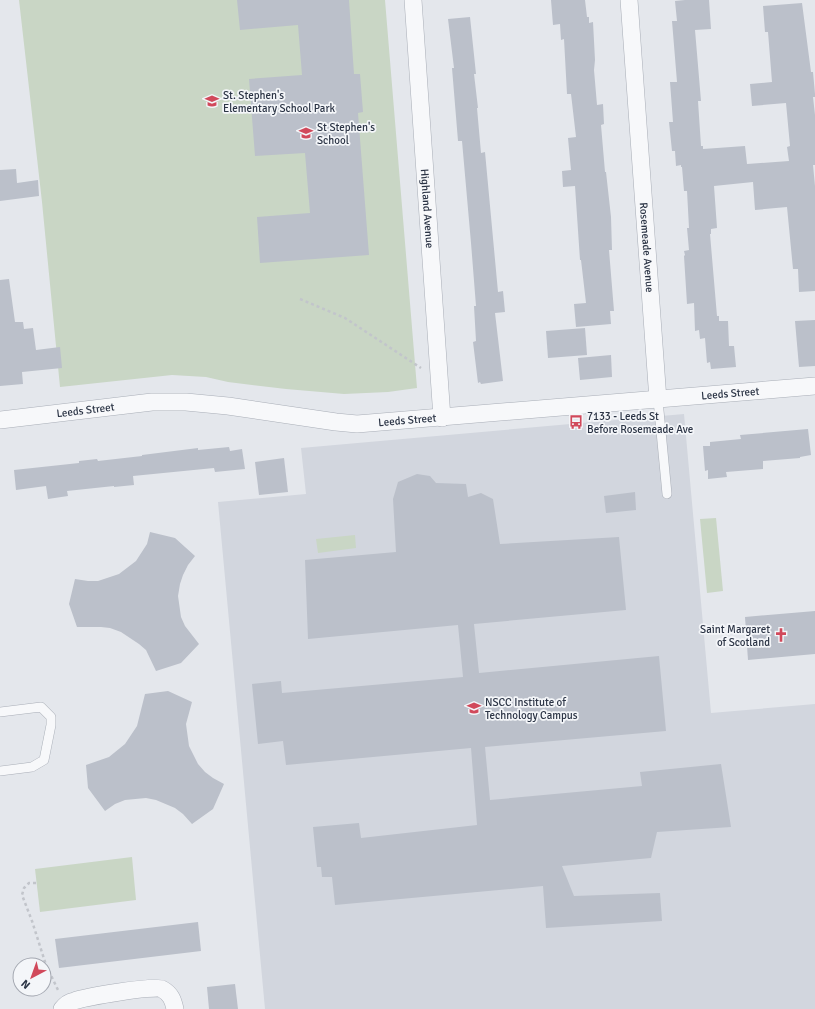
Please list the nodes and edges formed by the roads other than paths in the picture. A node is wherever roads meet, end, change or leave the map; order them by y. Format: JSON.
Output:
{"nodes":[{"id":1,"x":413,"y":0,"type":"edge"},
{"id":2,"x":629,"y":0,"type":"edge"},
{"id":3,"x":815,"y":386,"type":"edge"},
{"id":4,"x":658,"y":400,"type":"junction"},
{"id":5,"x":442,"y":418,"type":"junction"},
{"id":6,"x":0,"y":420,"type":"edge"},
{"id":7,"x":667,"y":494,"type":"dead end"},
{"id":8,"x":0,"y":712,"type":"edge"},
{"id":9,"x":0,"y":771,"type":"edge"},
{"id":10,"x":63,"y":1007,"type":"edge"},
{"id":11,"x":175,"y":1009,"type":"edge"}],
"edges":[{"from":1,"to":5,"type":"street","name":"Highland Avenue"},
{"from":2,"to":4,"type":"street","name":"Rosemeade Avenue"},
{"from":3,"to":4,"type":"street","name":"Leeds Street"},
{"from":4,"to":5,"type":"street","name":"Leeds Street"},
{"from":4,"to":7,"type":"lane","name":"Rosemeade Avenue"},
{"from":5,"to":6,"type":"street","name":"Leeds Street"},
{"from":8,"to":9,"type":"lane"},
{"from":10,"to":11,"type":"street"}]}
